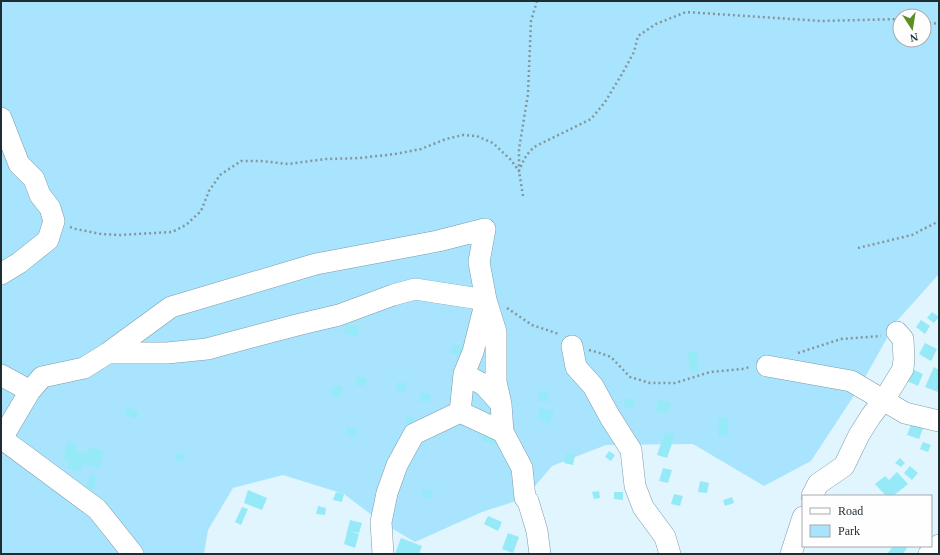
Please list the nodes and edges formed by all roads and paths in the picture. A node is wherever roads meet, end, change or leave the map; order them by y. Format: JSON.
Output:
{"nodes":[{"id":1,"x":537,"y":1,"type":"edge"},
{"id":2,"x":892,"y":19,"type":"edge"},
{"id":3,"x":1,"y":118,"type":"edge"},
{"id":4,"x":519,"y":171,"type":"junction"},
{"id":5,"x":523,"y":196,"type":"dead end"},
{"id":6,"x":54,"y":221,"type":"junction"},
{"id":7,"x":939,"y":221,"type":"edge"},
{"id":8,"x":858,"y":248,"type":"dead end"},
{"id":9,"x":1,"y":274,"type":"edge"},
{"id":10,"x":495,"y":303,"type":"junction"},
{"id":11,"x":888,"y":334,"type":"joint"},
{"id":12,"x":572,"y":346,"type":"junction"},
{"id":13,"x":108,"y":353,"type":"junction"},
{"id":14,"x":795,"y":353,"type":"dead end"},
{"id":15,"x":767,"y":366,"type":"joint"},
{"id":16,"x":464,"y":374,"type":"junction"},
{"id":17,"x":1,"y":375,"type":"edge"},
{"id":18,"x":30,"y":391,"type":"junction"},
{"id":19,"x":883,"y":399,"type":"junction"},
{"id":20,"x":501,"y":404,"type":"junction"},
{"id":21,"x":460,"y":412,"type":"junction"},
{"id":22,"x":939,"y":421,"type":"edge"},
{"id":23,"x":503,"y":432,"type":"junction"},
{"id":24,"x":1,"y":439,"type":"edge"},
{"id":25,"x":812,"y":495,"type":"edge"},
{"id":26,"x":802,"y":520,"type":"edge"},
{"id":27,"x":939,"y":545,"type":"edge"},
{"id":28,"x":133,"y":554,"type":"edge"},
{"id":29,"x":383,"y":554,"type":"edge"},
{"id":30,"x":540,"y":554,"type":"edge"},
{"id":31,"x":670,"y":554,"type":"edge"},
{"id":32,"x":791,"y":554,"type":"edge"},
{"id":33,"x":929,"y":554,"type":"edge"}],
"edges":[{"from":1,"to":4,"type":"path"},
{"from":2,"to":4,"type":"path"},
{"from":3,"to":6,"type":"street"},
{"from":4,"to":5,"type":"path"},
{"from":4,"to":6,"type":"path"},
{"from":6,"to":9,"type":"street"},
{"from":7,"to":8,"type":"path"},
{"from":10,"to":12,"type":"path"},
{"from":10,"to":13,"type":"street"},
{"from":10,"to":13,"type":"street"},
{"from":10,"to":16,"type":"street"},
{"from":10,"to":20,"type":"street"},
{"from":11,"to":14,"type":"path"},
{"from":11,"to":19,"type":"street"},
{"from":12,"to":15,"type":"path"},
{"from":12,"to":31,"type":"street"},
{"from":13,"to":18,"type":"street"},
{"from":15,"to":19,"type":"street"},
{"from":16,"to":20,"type":"street"},
{"from":16,"to":21,"type":"street"},
{"from":17,"to":18,"type":"street"},
{"from":18,"to":24,"type":"street"},
{"from":19,"to":22,"type":"street"},
{"from":19,"to":25,"type":"street"},
{"from":20,"to":23,"type":"street"},
{"from":21,"to":23,"type":"street"},
{"from":21,"to":29,"type":"street"},
{"from":23,"to":30,"type":"street"},
{"from":24,"to":28,"type":"street"},
{"from":26,"to":32,"type":"street"},
{"from":27,"to":33,"type":"street"}]}
